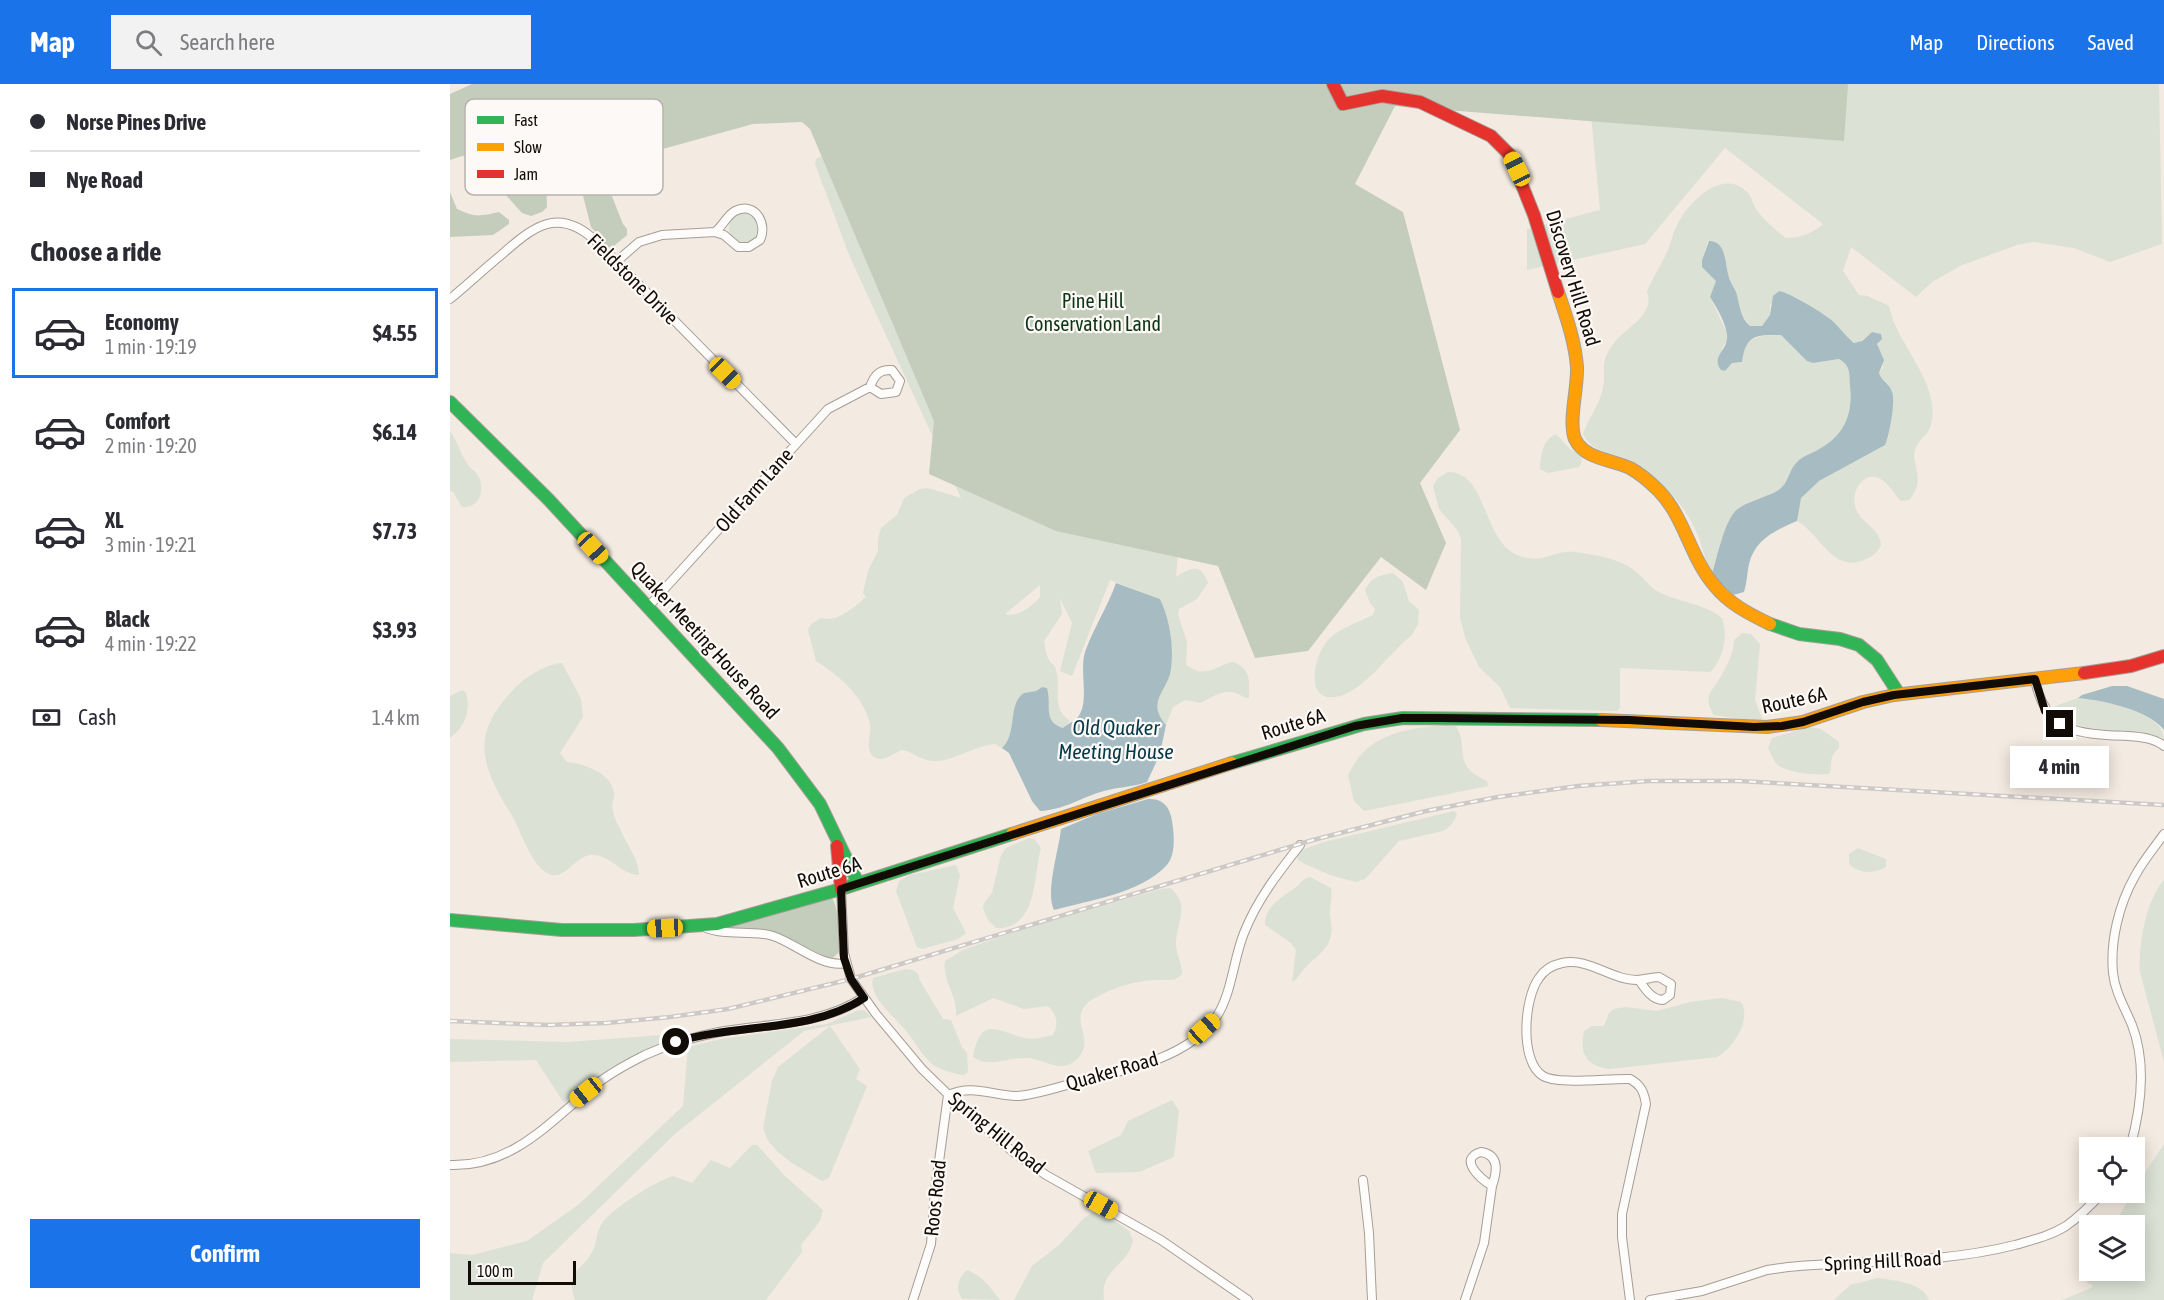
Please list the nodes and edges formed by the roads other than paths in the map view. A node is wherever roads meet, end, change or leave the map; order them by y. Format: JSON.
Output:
{"nodes":[{"id":1,"x":1333,"y":84,"type":"edge"},
{"id":2,"x":716,"y":232,"type":"junction"},
{"id":3,"x":616,"y":262,"type":"junction"},
{"id":4,"x":450,"y":299,"type":"edge"},
{"id":5,"x":870,"y":387,"type":"dead end"},
{"id":6,"x":450,"y":402,"type":"edge"},
{"id":7,"x":796,"y":444,"type":"junction"},
{"id":8,"x":648,"y":607,"type":"junction"},
{"id":9,"x":2164,"y":656,"type":"edge"},
{"id":10,"x":2035,"y":679,"type":"junction"},
{"id":11,"x":1899,"y":694,"type":"junction"},
{"id":12,"x":2164,"y":746,"type":"edge"},
{"id":13,"x":2164,"y":834,"type":"edge"},
{"id":14,"x":837,"y":841,"type":"junction"},
{"id":15,"x":1300,"y":845,"type":"dead end"},
{"id":16,"x":858,"y":883,"type":"junction"},
{"id":17,"x":841,"y":889,"type":"junction"},
{"id":18,"x":450,"y":920,"type":"edge"},
{"id":19,"x":702,"y":926,"type":"junction"},
{"id":20,"x":846,"y":963,"type":"junction"},
{"id":21,"x":1639,"y":981,"type":"dead end"},
{"id":22,"x":864,"y":998,"type":"junction"},
{"id":23,"x":948,"y":1095,"type":"junction"},
{"id":24,"x":2133,"y":1137,"type":"edge"},
{"id":25,"x":450,"y":1165,"type":"edge"},
{"id":26,"x":1363,"y":1180,"type":"dead end"},
{"id":27,"x":1492,"y":1186,"type":"dead end"},
{"id":28,"x":2091,"y":1203,"type":"edge"},
{"id":29,"x":913,"y":1300,"type":"edge"},
{"id":30,"x":1248,"y":1300,"type":"edge"},
{"id":31,"x":1372,"y":1300,"type":"edge"},
{"id":32,"x":1465,"y":1300,"type":"edge"},
{"id":33,"x":1630,"y":1300,"type":"edge"},
{"id":34,"x":1650,"y":1300,"type":"edge"}],
"edges":[{"from":1,"to":11,"type":"main road","name":"Discovery Hill Road"},
{"from":2,"to":2,"type":"street"},
{"from":2,"to":3,"type":"street"},
{"from":3,"to":4,"type":"street","name":"Fieldstone Drive"},
{"from":3,"to":7,"type":"street","name":"Fieldstone Drive"},
{"from":5,"to":7,"type":"street","name":"Old Farm Lane"},
{"from":6,"to":8,"type":"main road","name":"Quaker Meeting House Road"},
{"from":7,"to":8,"type":"street","name":"Old Farm Lane"},
{"from":8,"to":14,"type":"main road","name":"Quaker Meeting House Road"},
{"from":9,"to":10,"type":"main road","name":"Route 6A"},
{"from":10,"to":11,"type":"main road","name":"Route 6A"},
{"from":10,"to":12,"type":"street"},
{"from":11,"to":16,"type":"main road","name":"Route 6A"},
{"from":13,"to":24,"type":"street"},
{"from":14,"to":16,"type":"main road","name":"Quaker Meeting House Road"},
{"from":14,"to":17,"type":"main road","name":"Quaker Meeting House Road"},
{"from":15,"to":23,"type":"street","name":"Quaker Road"},
{"from":16,"to":17,"type":"main road","name":"Route 6A"},
{"from":17,"to":19,"type":"main road","name":"Route 6A"},
{"from":17,"to":20,"type":"street","name":"Spring Hill Road"},
{"from":18,"to":19,"type":"main road","name":"Route 6A"},
{"from":19,"to":20,"type":"street"},
{"from":20,"to":22,"type":"street","name":"Spring Hill Road"},
{"from":21,"to":33,"type":"street"},
{"from":22,"to":23,"type":"street","name":"Spring Hill Road"},
{"from":22,"to":25,"type":"street"},
{"from":23,"to":29,"type":"street","name":"Roos Road"},
{"from":23,"to":30,"type":"street","name":"Spring Hill Road"},
{"from":26,"to":31,"type":"street"},
{"from":27,"to":32,"type":"street"},
{"from":28,"to":34,"type":"street","name":"Spring Hill Road"}]}
